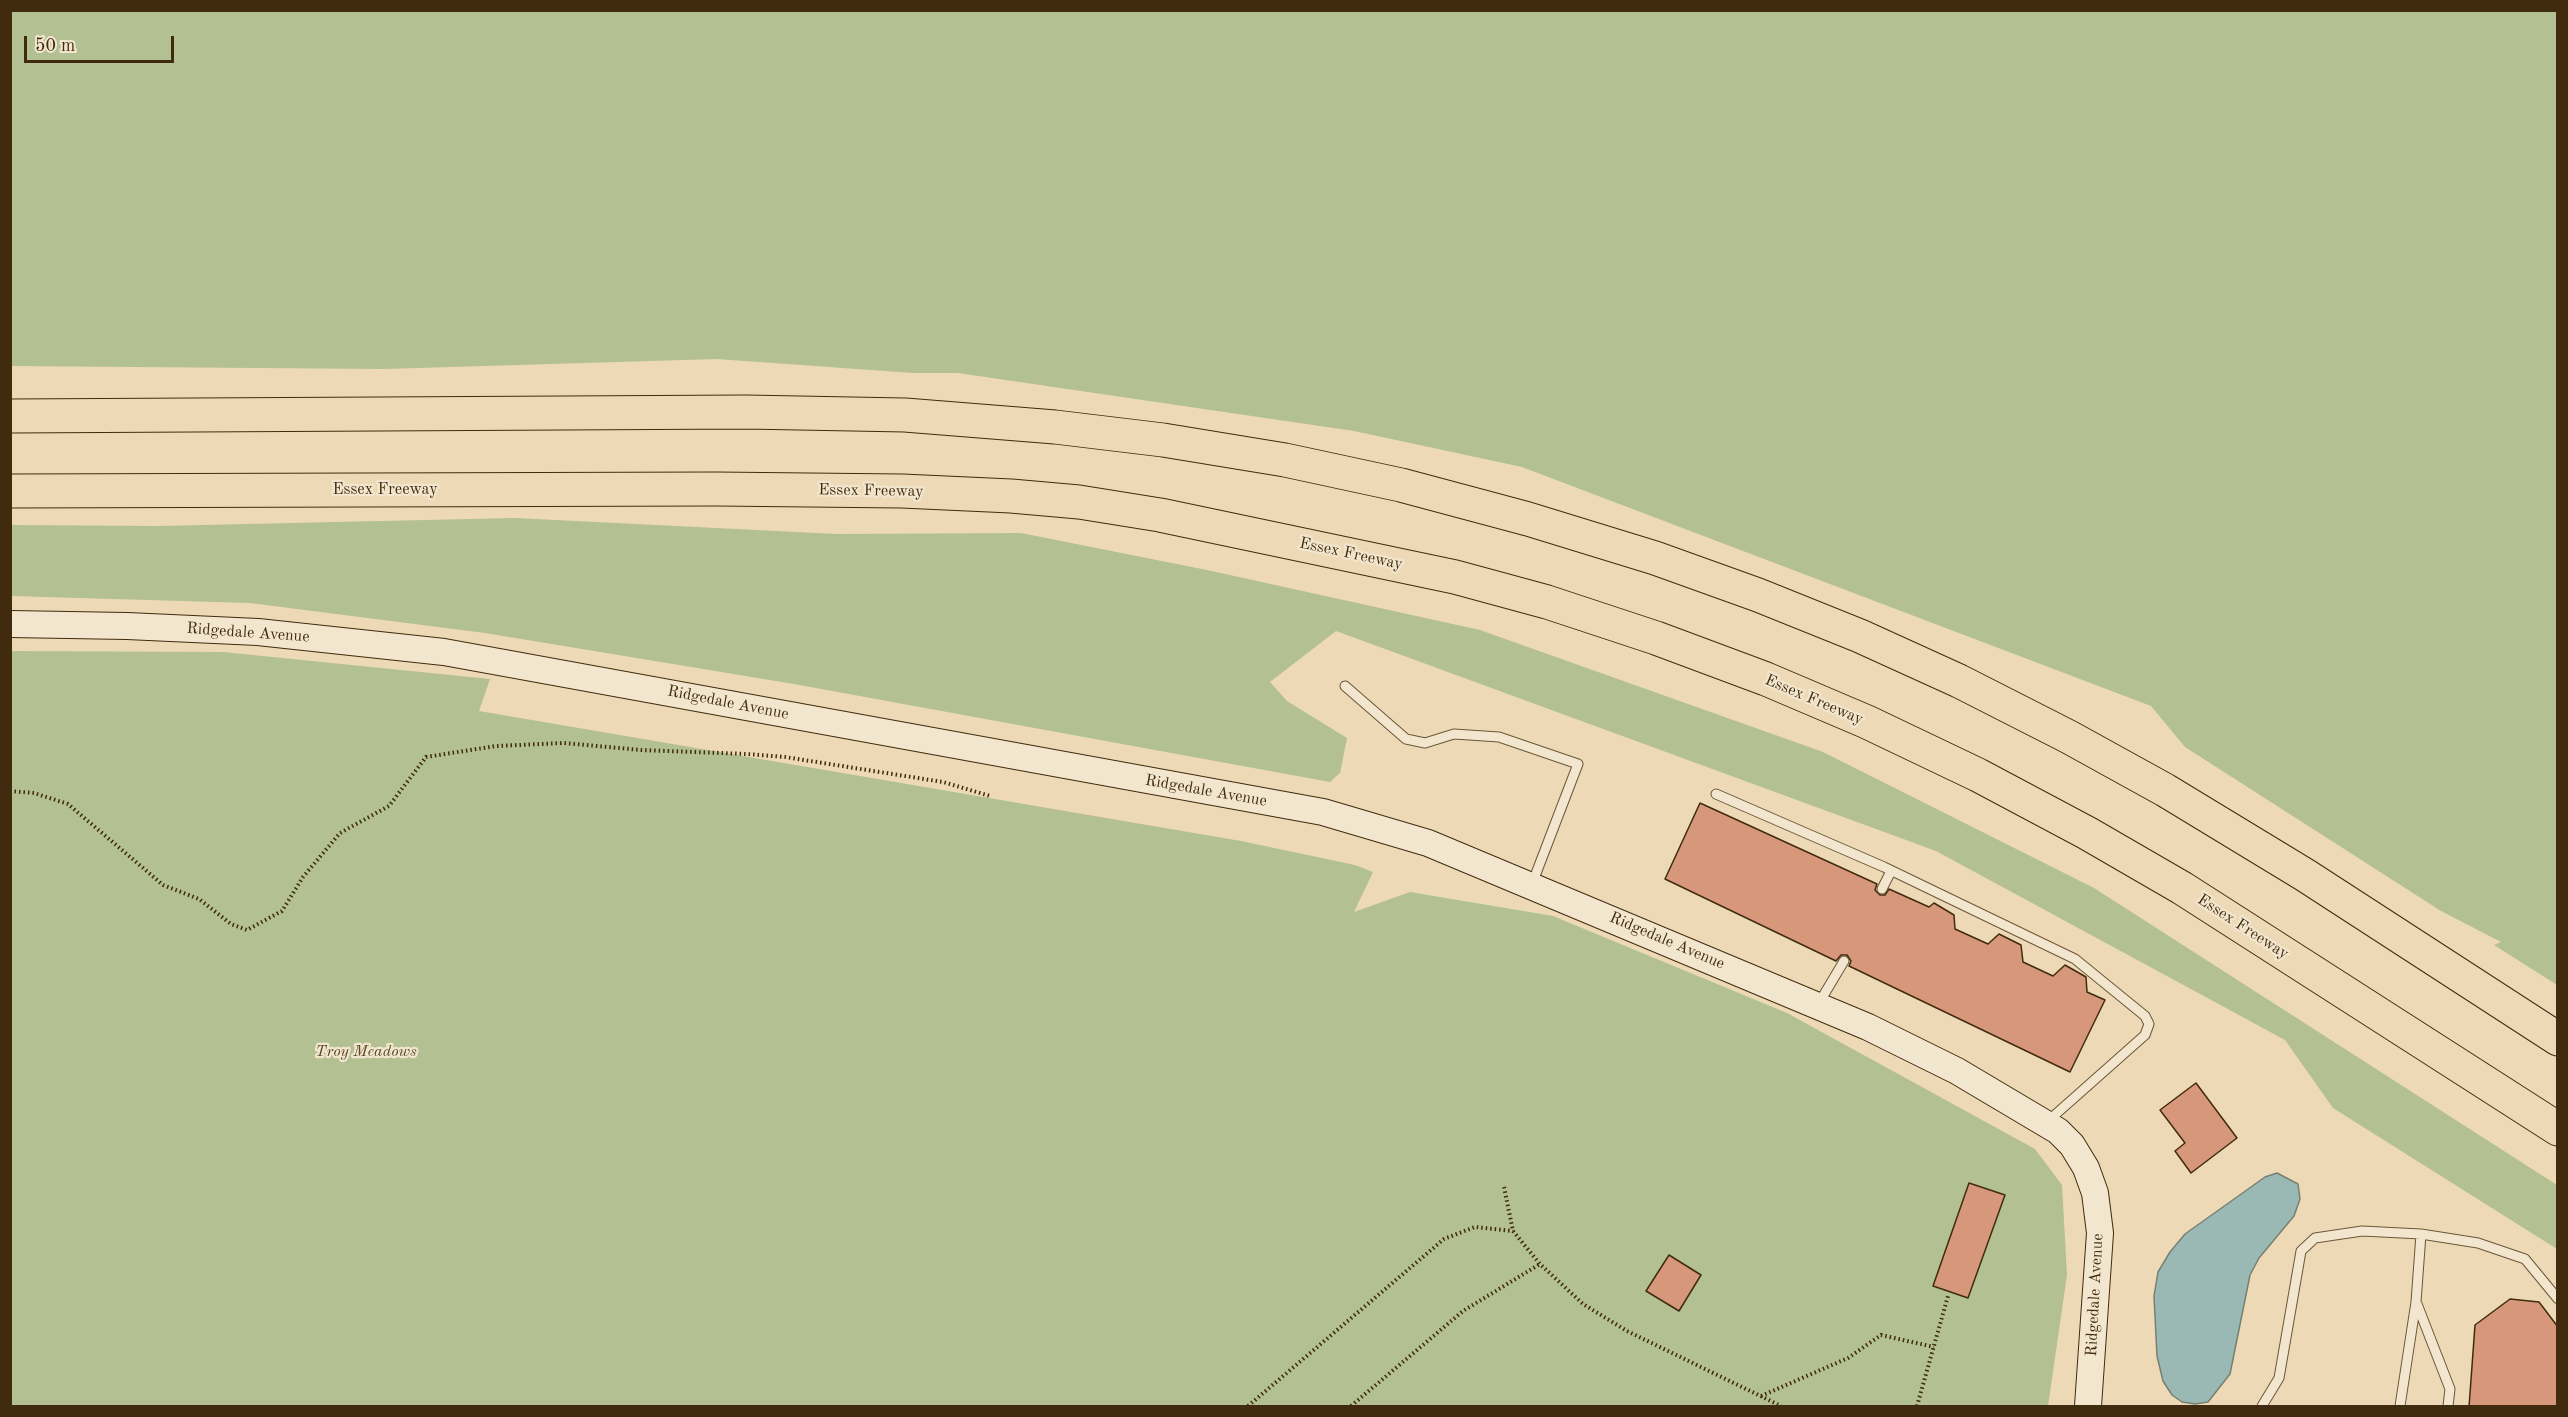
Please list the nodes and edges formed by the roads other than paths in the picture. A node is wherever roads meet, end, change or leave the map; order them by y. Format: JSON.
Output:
{"nodes":[{"id":1,"x":10,"y":416,"type":"edge"},
{"id":2,"x":10,"y":491,"type":"edge"},
{"id":3,"x":10,"y":624,"type":"edge"},
{"id":4,"x":1345,"y":686,"type":"dead end"},
{"id":5,"x":1716,"y":794,"type":"dead end"},
{"id":6,"x":1891,"y":871,"type":"junction"},
{"id":7,"x":1532,"y":885,"type":"junction"},
{"id":8,"x":1882,"y":889,"type":"dead end"},
{"id":9,"x":1844,"y":961,"type":"dead end"},
{"id":10,"x":1817,"y":1005,"type":"junction"},
{"id":11,"x":2558,"y":1039,"type":"edge"},
{"id":12,"x":2046,"y":1123,"type":"junction"},
{"id":13,"x":2558,"y":1129,"type":"edge"},
{"id":14,"x":2421,"y":1234,"type":"junction"},
{"id":15,"x":2558,"y":1299,"type":"edge"},
{"id":16,"x":2416,"y":1302,"type":"junction"},
{"id":17,"x":2088,"y":1407,"type":"edge"},
{"id":18,"x":2262,"y":1407,"type":"edge"},
{"id":19,"x":2400,"y":1407,"type":"edge"},
{"id":20,"x":2448,"y":1407,"type":"edge"}],
"edges":[{"from":1,"to":11,"type":"highway"},
{"from":2,"to":13,"type":"highway","name":"Essex Freeway"},
{"from":3,"to":7,"type":"main road","name":"Ridgedale Avenue"},
{"from":4,"to":7,"type":"lane"},
{"from":5,"to":6,"type":"lane"},
{"from":6,"to":8,"type":"lane"},
{"from":6,"to":12,"type":"lane"},
{"from":7,"to":10,"type":"main road","name":"Ridgedale Avenue"},
{"from":9,"to":10,"type":"lane"},
{"from":10,"to":12,"type":"main road","name":"Ridgedale Avenue"},
{"from":12,"to":17,"type":"main road","name":"Ridgedale Avenue"},
{"from":14,"to":15,"type":"lane"},
{"from":14,"to":16,"type":"lane"},
{"from":14,"to":18,"type":"lane"},
{"from":16,"to":19,"type":"lane"},
{"from":16,"to":20,"type":"lane"}]}
